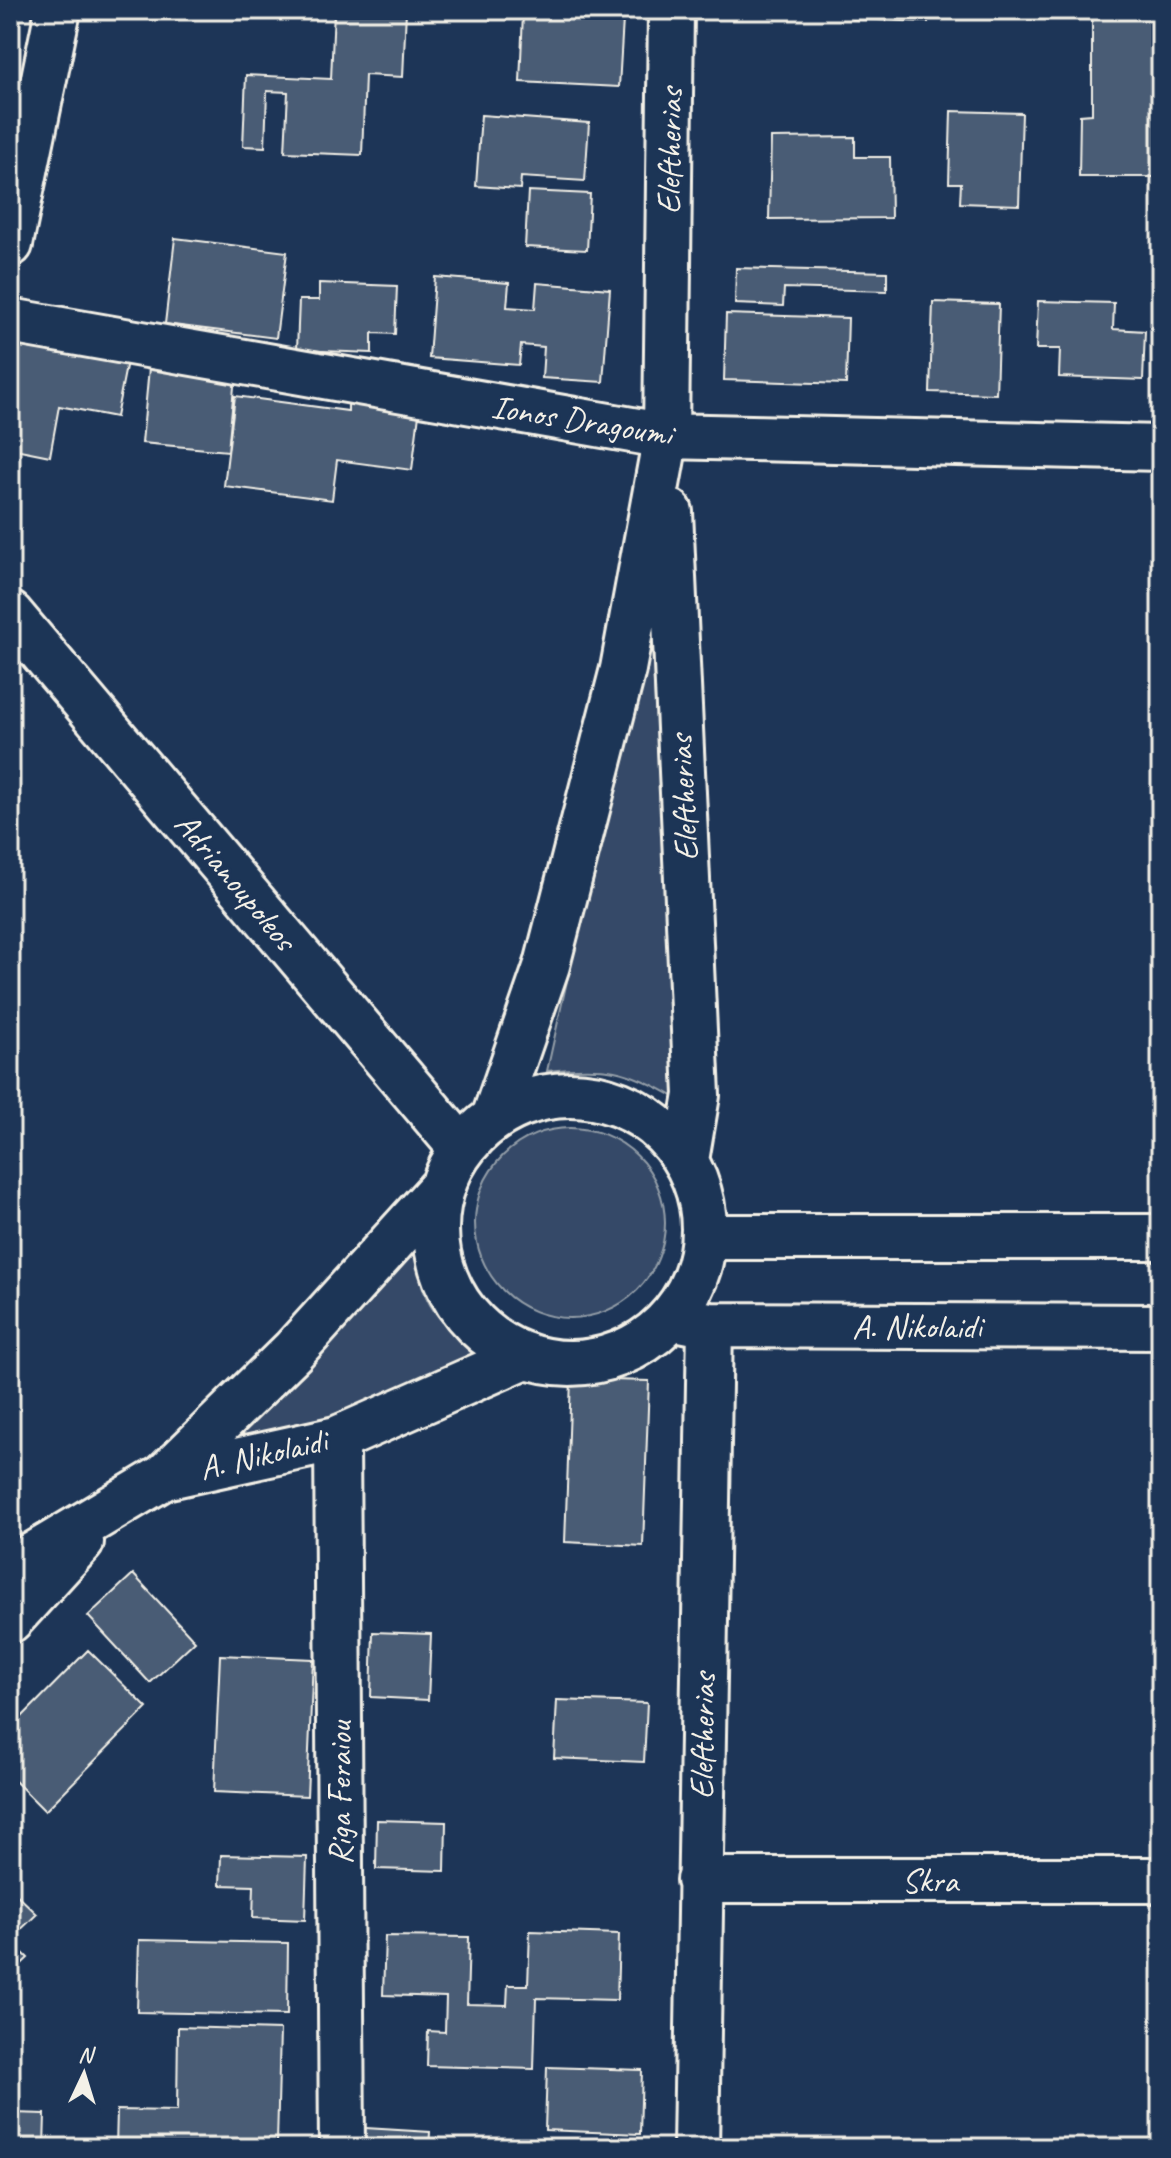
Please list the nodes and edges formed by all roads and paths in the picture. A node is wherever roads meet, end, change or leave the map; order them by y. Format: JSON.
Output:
{"nodes":[{"id":1,"x":58,"y":10,"type":"edge"},
{"id":2,"x":671,"y":10,"type":"edge"},
{"id":3,"x":10,"y":244,"type":"edge"},
{"id":4,"x":10,"y":321,"type":"edge"},
{"id":5,"x":666,"y":436,"type":"junction"},
{"id":6,"x":1161,"y":448,"type":"edge"},
{"id":7,"x":10,"y":614,"type":"edge"},
{"id":8,"x":494,"y":1118,"type":"junction"},
{"id":9,"x":462,"y":1149,"type":"junction"},
{"id":10,"x":686,"y":1160,"type":"junction"},
{"id":11,"x":441,"y":1188,"type":"junction"},
{"id":12,"x":705,"y":1237,"type":"junction"},
{"id":13,"x":1161,"y":1237,"type":"edge"},
{"id":14,"x":691,"y":1321,"type":"junction"},
{"id":15,"x":1161,"y":1327,"type":"edge"},
{"id":16,"x":525,"y":1356,"type":"junction"},
{"id":17,"x":337,"y":1439,"type":"junction"},
{"id":18,"x":164,"y":1477,"type":"junction"},
{"id":19,"x":112,"y":1508,"type":"junction"},
{"id":20,"x":10,"y":1569,"type":"edge"},
{"id":21,"x":10,"y":1620,"type":"edge"},
{"id":22,"x":699,"y":1880,"type":"junction"},
{"id":23,"x":1161,"y":1880,"type":"edge"},
{"id":24,"x":342,"y":2148,"type":"edge"},
{"id":25,"x":696,"y":2148,"type":"edge"}],
"edges":[{"from":1,"to":3,"type":"street"},
{"from":2,"to":5,"type":"street","name":"Eleftherias"},
{"from":4,"to":5,"type":"street","name":"Ionos Dragoumi"},
{"from":5,"to":6,"type":"street","name":"Ionos Dragoumi"},
{"from":5,"to":8,"type":"street","name":"Eleftherias"},
{"from":5,"to":10,"type":"street","name":"Eleftherias"},
{"from":7,"to":9,"type":"street","name":"Adrianoupoleos"},
{"from":8,"to":9,"type":"street"},
{"from":8,"to":10,"type":"street"},
{"from":9,"to":11,"type":"street"},
{"from":10,"to":12,"type":"street"},
{"from":11,"to":16,"type":"street"},
{"from":11,"to":18,"type":"street"},
{"from":12,"to":13,"type":"street"},
{"from":12,"to":14,"type":"street"},
{"from":14,"to":15,"type":"street","name":"A. Nikolaidi"},
{"from":14,"to":16,"type":"street"},
{"from":14,"to":22,"type":"street","name":"Eleftherias"},
{"from":16,"to":17,"type":"street","name":"A. Nikolaidi"},
{"from":17,"to":18,"type":"street","name":"A. Nikolaidi"},
{"from":17,"to":24,"type":"street","name":"Riga Feraiou"},
{"from":18,"to":19,"type":"street","name":"A. Nikolaidi"},
{"from":19,"to":20,"type":"street","name":"A. Nikolaidi"},
{"from":19,"to":21,"type":"street"},
{"from":22,"to":23,"type":"street","name":"Skra"},
{"from":22,"to":25,"type":"street","name":"Eleftherias"}]}
